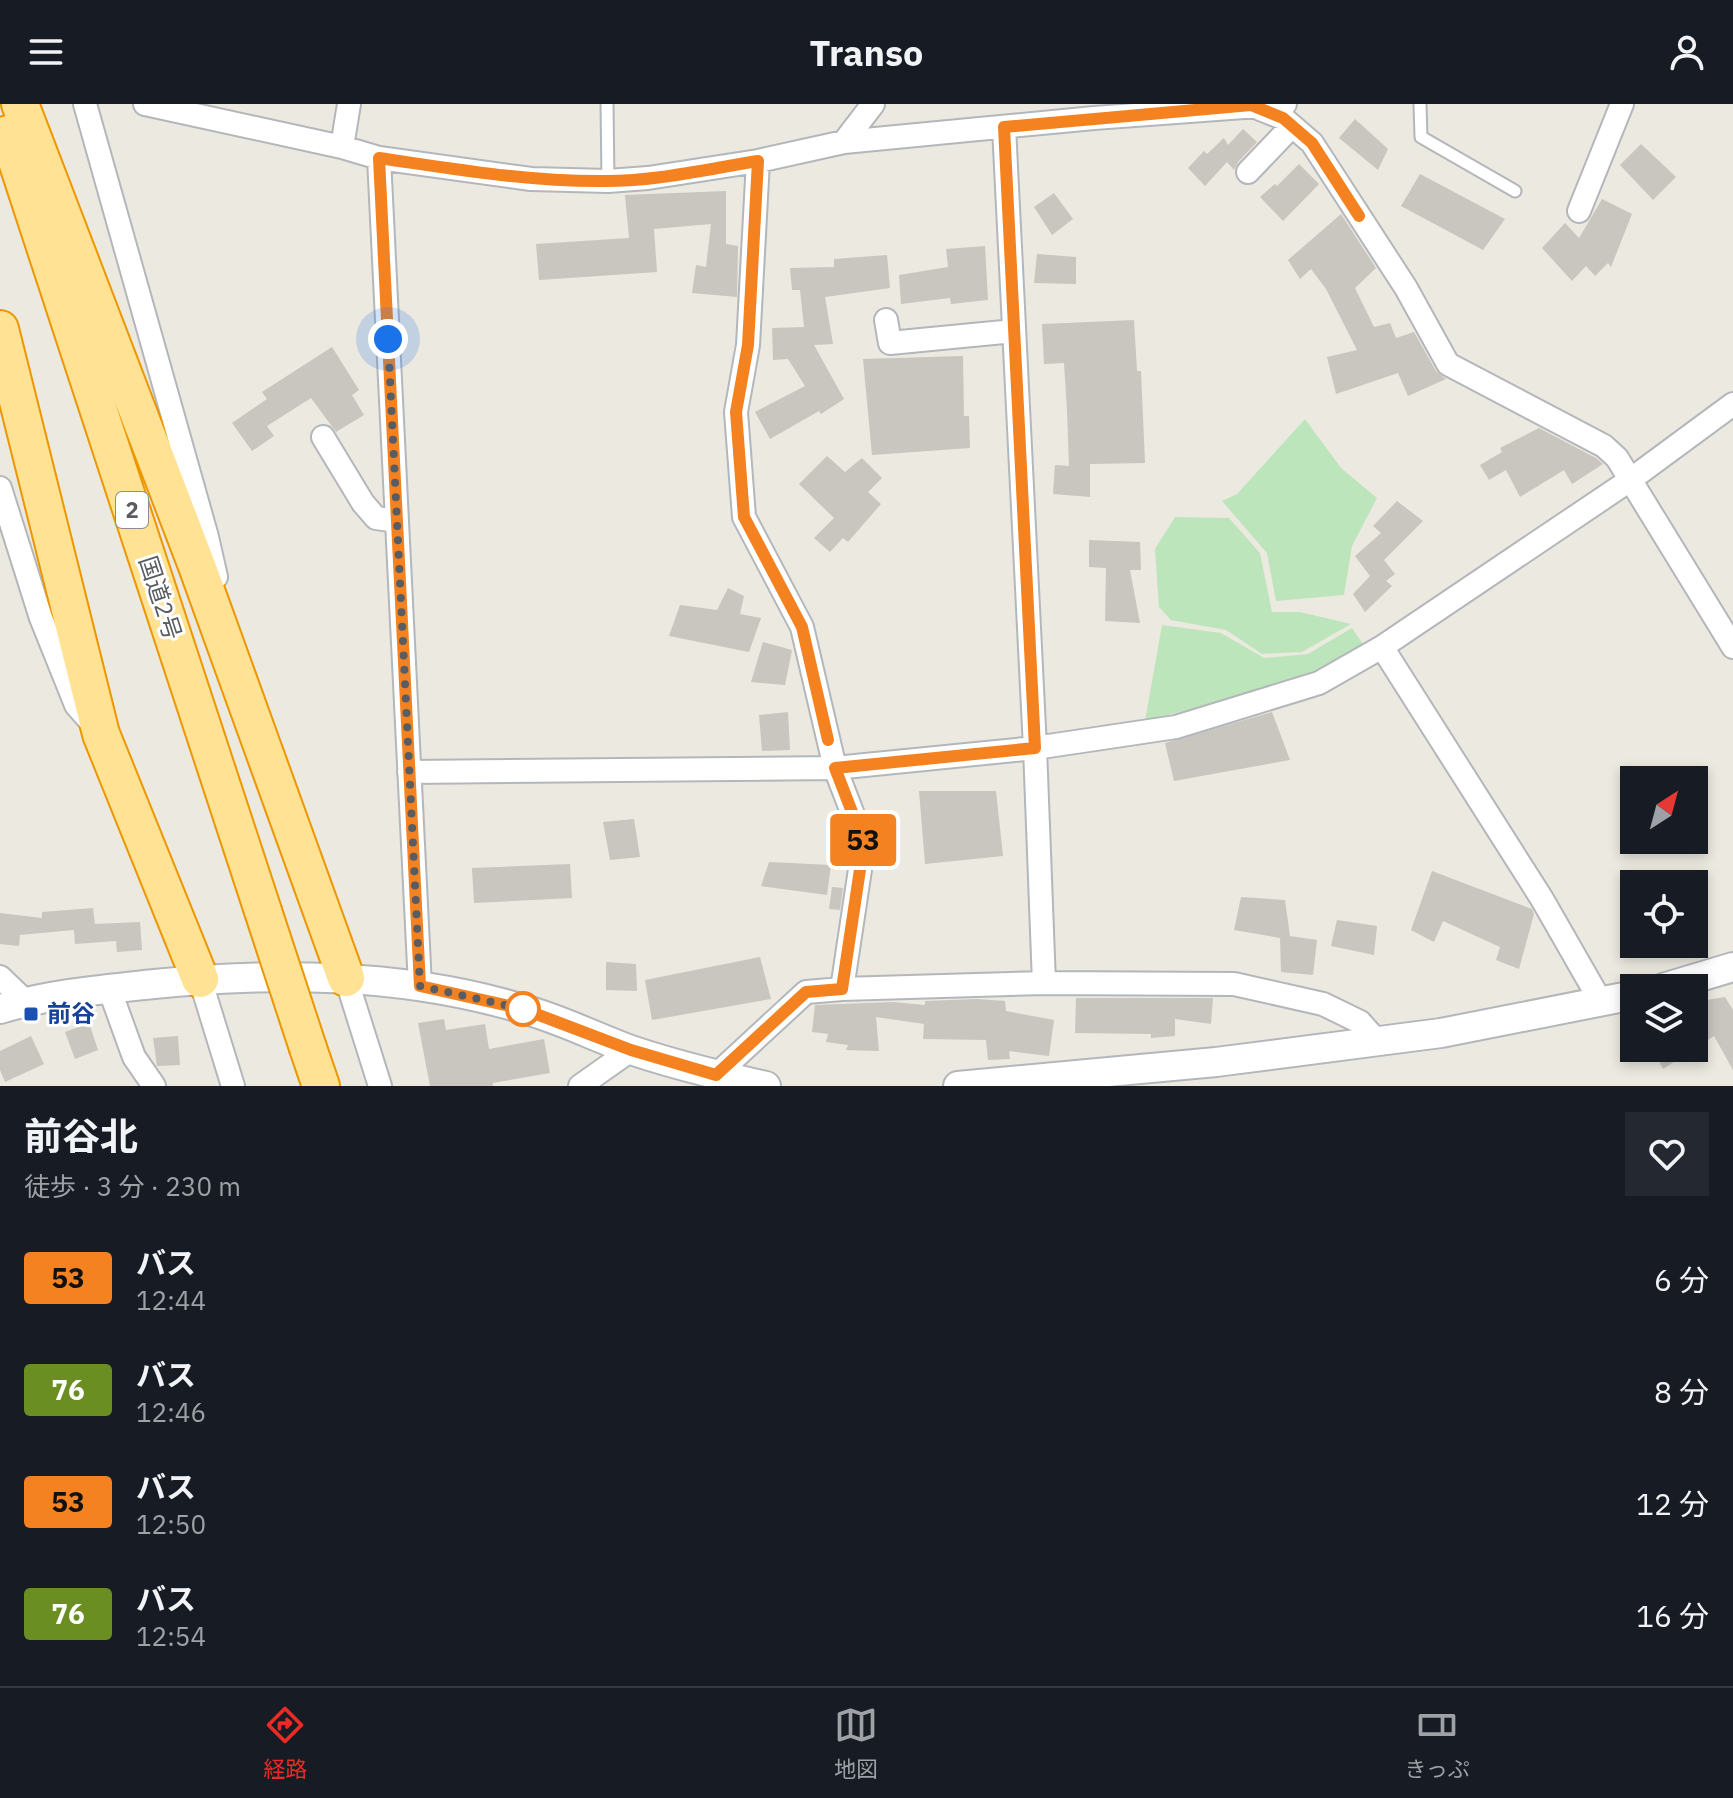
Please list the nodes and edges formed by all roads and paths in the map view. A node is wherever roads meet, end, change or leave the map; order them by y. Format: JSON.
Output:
{"nodes":[{"id":1,"x":20,"y":104,"type":"edge"},
{"id":2,"x":85,"y":104,"type":"edge"},
{"id":3,"x":145,"y":104,"type":"edge"},
{"id":4,"x":349,"y":104,"type":"edge"},
{"id":5,"x":607,"y":104,"type":"edge"},
{"id":6,"x":873,"y":104,"type":"edge"},
{"id":7,"x":1285,"y":104,"type":"edge"},
{"id":8,"x":1420,"y":104,"type":"edge"},
{"id":9,"x":1622,"y":104,"type":"edge"},
{"id":10,"x":1250,"y":105,"type":"edge"},
{"id":11,"x":0,"y":110,"type":"edge"},
{"id":12,"x":1292,"y":126,"type":"junction"},
{"id":13,"x":1004,"y":127,"type":"junction"},
{"id":14,"x":844,"y":142,"type":"junction"},
{"id":15,"x":342,"y":147,"type":"junction"},
{"id":16,"x":379,"y":158,"type":"junction"},
{"id":17,"x":758,"y":161,"type":"junction"},
{"id":18,"x":1248,"y":172,"type":"dead end"},
{"id":19,"x":608,"y":181,"type":"junction"},
{"id":20,"x":1515,"y":191,"type":"dead end"},
{"id":21,"x":1579,"y":211,"type":"dead end"},
{"id":22,"x":886,"y":320,"type":"dead end"},
{"id":23,"x":0,"y":329,"type":"edge"},
{"id":24,"x":1014,"y":331,"type":"junction"},
{"id":25,"x":1733,"y":404,"type":"edge"},
{"id":26,"x":323,"y":437,"type":"dead end"},
{"id":27,"x":1630,"y":480,"type":"junction"},
{"id":28,"x":0,"y":488,"type":"edge"},
{"id":29,"x":397,"y":521,"type":"junction"},
{"id":30,"x":1382,"y":647,"type":"junction"},
{"id":31,"x":1733,"y":647,"type":"edge"},
{"id":32,"x":237,"y":678,"type":"junction"},
{"id":33,"x":101,"y":734,"type":"junction"},
{"id":34,"x":1035,"y":748,"type":"junction"},
{"id":35,"x":835,"y":768,"type":"junction"},
{"id":36,"x":409,"y":772,"type":"junction"},
{"id":37,"x":1733,"y":967,"type":"edge"},
{"id":38,"x":1708,"y":974,"type":"edge"},
{"id":39,"x":0,"y":977,"type":"edge"},
{"id":40,"x":346,"y":978,"type":"junction"},
{"id":41,"x":200,"y":979,"type":"junction"},
{"id":42,"x":1044,"y":983,"type":"junction"},
{"id":43,"x":420,"y":986,"type":"junction"},
{"id":44,"x":109,"y":988,"type":"junction"},
{"id":45,"x":842,"y":989,"type":"junction"},
{"id":46,"x":1620,"y":998,"type":"edge"},
{"id":47,"x":1601,"y":1002,"type":"junction"},
{"id":48,"x":12,"y":1005,"type":"edge"},
{"id":49,"x":1377,"y":1041,"type":"junction"},
{"id":50,"x":631,"y":1050,"type":"junction"},
{"id":51,"x":718,"y":1080,"type":"edge"},
{"id":52,"x":988,"y":1084,"type":"edge"},
{"id":53,"x":154,"y":1086,"type":"edge"},
{"id":54,"x":233,"y":1086,"type":"edge"},
{"id":55,"x":321,"y":1086,"type":"edge"},
{"id":56,"x":380,"y":1086,"type":"edge"},
{"id":57,"x":580,"y":1086,"type":"edge"},
{"id":58,"x":766,"y":1086,"type":"edge"},
{"id":59,"x":958,"y":1086,"type":"edge"}],
"edges":[{"from":1,"to":32,"type":"highway"},
{"from":2,"to":32,"type":"street"},
{"from":3,"to":15,"type":"street"},
{"from":4,"to":15,"type":"street"},
{"from":5,"to":19,"type":"lane"},
{"from":6,"to":14,"type":"street"},
{"from":7,"to":10,"type":"street"},
{"from":8,"to":20,"type":"lane"},
{"from":9,"to":21,"type":"street"},
{"from":10,"to":12,"type":"street"},
{"from":10,"to":13,"type":"street"},
{"from":11,"to":55,"type":"highway","name":"国道2号","number":"2","bridge":true},
{"from":12,"to":18,"type":"street"},
{"from":12,"to":27,"type":"street"},
{"from":13,"to":14,"type":"street"},
{"from":13,"to":24,"type":"street"},
{"from":14,"to":17,"type":"street"},
{"from":15,"to":16,"type":"street"},
{"from":16,"to":19,"type":"street"},
{"from":16,"to":29,"type":"street"},
{"from":17,"to":19,"type":"street"},
{"from":17,"to":35,"type":"street"},
{"from":22,"to":24,"type":"street"},
{"from":23,"to":33,"type":"highway"},
{"from":24,"to":34,"type":"street"},
{"from":25,"to":27,"type":"street"},
{"from":26,"to":29,"type":"street"},
{"from":27,"to":30,"type":"street"},
{"from":27,"to":31,"type":"street"},
{"from":28,"to":33,"type":"street"},
{"from":29,"to":36,"type":"street"},
{"from":30,"to":34,"type":"street"},
{"from":30,"to":47,"type":"street"},
{"from":32,"to":40,"type":"highway"},
{"from":33,"to":41,"type":"highway"},
{"from":34,"to":35,"type":"street"},
{"from":34,"to":42,"type":"street"},
{"from":35,"to":36,"type":"street"},
{"from":35,"to":45,"type":"street"},
{"from":36,"to":43,"type":"street"},
{"from":37,"to":38,"type":"street"},
{"from":39,"to":48,"type":"street"},
{"from":40,"to":41,"type":"street"},
{"from":40,"to":43,"type":"street"},
{"from":40,"to":56,"type":"street"},
{"from":41,"to":44,"type":"street"},
{"from":41,"to":54,"type":"street"},
{"from":42,"to":45,"type":"street"},
{"from":42,"to":49,"type":"street"},
{"from":43,"to":50,"type":"street"},
{"from":44,"to":48,"type":"street"},
{"from":44,"to":53,"type":"street"},
{"from":45,"to":51,"type":"street"},
{"from":46,"to":47,"type":"street"},
{"from":47,"to":49,"type":"street"},
{"from":49,"to":52,"type":"street"},
{"from":50,"to":51,"type":"street"},
{"from":50,"to":57,"type":"street"},
{"from":51,"to":58,"type":"street"},
{"from":52,"to":59,"type":"street"}]}
